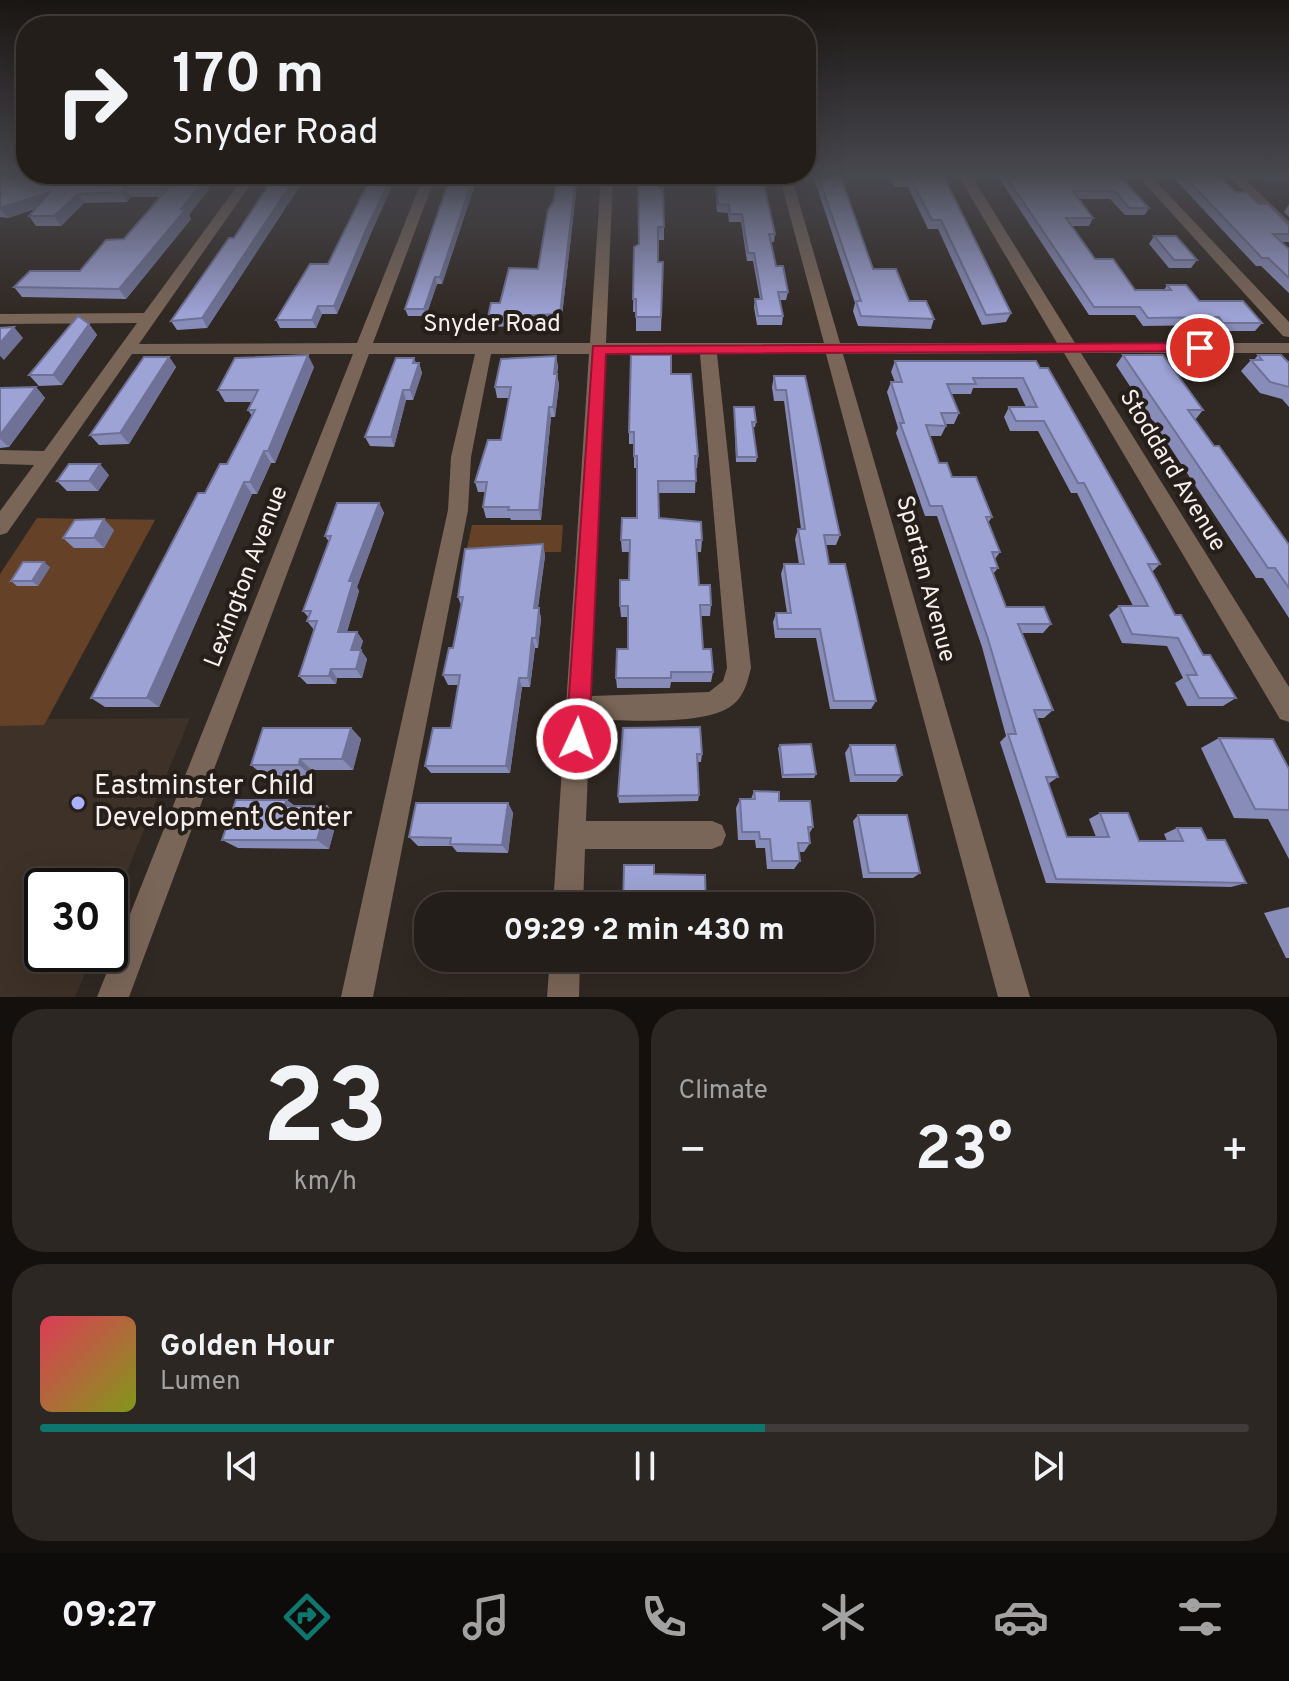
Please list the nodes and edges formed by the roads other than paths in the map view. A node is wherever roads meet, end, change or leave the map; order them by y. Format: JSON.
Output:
{"nodes":[{"id":1,"x":218,"y":222,"type":"edge"},
{"id":2,"x":412,"y":222,"type":"edge"},
{"id":3,"x":605,"y":222,"type":"edge"},
{"id":4,"x":798,"y":222,"type":"edge"},
{"id":5,"x":992,"y":222,"type":"edge"},
{"id":6,"x":1186,"y":222,"type":"edge"},
{"id":7,"x":149,"y":318,"type":"junction"},
{"id":8,"x":0,"y":319,"type":"edge"},
{"id":9,"x":1289,"y":332,"type":"edge"},
{"id":10,"x":834,"y":348,"type":"junction"},
{"id":11,"x":1289,"y":348,"type":"edge"},
{"id":12,"x":127,"y":349,"type":"junction"},
{"id":13,"x":362,"y":349,"type":"junction"},
{"id":14,"x":484,"y":349,"type":"junction"},
{"id":15,"x":598,"y":349,"type":"junction"},
{"id":16,"x":708,"y":349,"type":"junction"},
{"id":17,"x":1069,"y":349,"type":"junction"},
{"id":18,"x":0,"y":457,"type":"edge"},
{"id":19,"x":49,"y":458,"type":"junction"},
{"id":20,"x":0,"y":527,"type":"edge"},
{"id":21,"x":579,"y":708,"type":"junction"},
{"id":22,"x":1289,"y":710,"type":"edge"},
{"id":23,"x":571,"y":835,"type":"junction"},
{"id":24,"x":712,"y":835,"type":"dead end"},
{"id":25,"x":569,"y":892,"type":"edge"},
{"id":26,"x":564,"y":972,"type":"edge"},
{"id":27,"x":113,"y":997,"type":"edge"},
{"id":28,"x":357,"y":997,"type":"edge"},
{"id":29,"x":563,"y":997,"type":"edge"},
{"id":30,"x":1014,"y":997,"type":"edge"}],
"edges":[{"from":1,"to":7,"type":"street"},
{"from":2,"to":13,"type":"street","name":"Lexington Avenue"},
{"from":3,"to":15,"type":"street"},
{"from":4,"to":10,"type":"street","name":"Spartan Avenue"},
{"from":5,"to":17,"type":"street","name":"Stoddard Avenue"},
{"from":6,"to":9,"type":"street"},
{"from":7,"to":8,"type":"street"},
{"from":7,"to":12,"type":"street"},
{"from":10,"to":16,"type":"street","name":"Snyder Road"},
{"from":10,"to":17,"type":"street","name":"Snyder Road"},
{"from":10,"to":30,"type":"street","name":"Spartan Avenue"},
{"from":11,"to":17,"type":"street","name":"Snyder Road"},
{"from":12,"to":13,"type":"street","name":"Snyder Road"},
{"from":12,"to":19,"type":"street"},
{"from":13,"to":14,"type":"street","name":"Snyder Road"},
{"from":13,"to":27,"type":"street","name":"Lexington Avenue"},
{"from":14,"to":15,"type":"street","name":"Snyder Road"},
{"from":14,"to":28,"type":"street"},
{"from":15,"to":16,"type":"street","name":"Snyder Road"},
{"from":15,"to":21,"type":"street"},
{"from":16,"to":21,"type":"street"},
{"from":17,"to":22,"type":"street","name":"Stoddard Avenue"},
{"from":18,"to":19,"type":"street"},
{"from":19,"to":20,"type":"street"},
{"from":21,"to":23,"type":"street"},
{"from":23,"to":24,"type":"street"},
{"from":23,"to":25,"type":"street"},
{"from":26,"to":29,"type":"street"}]}
